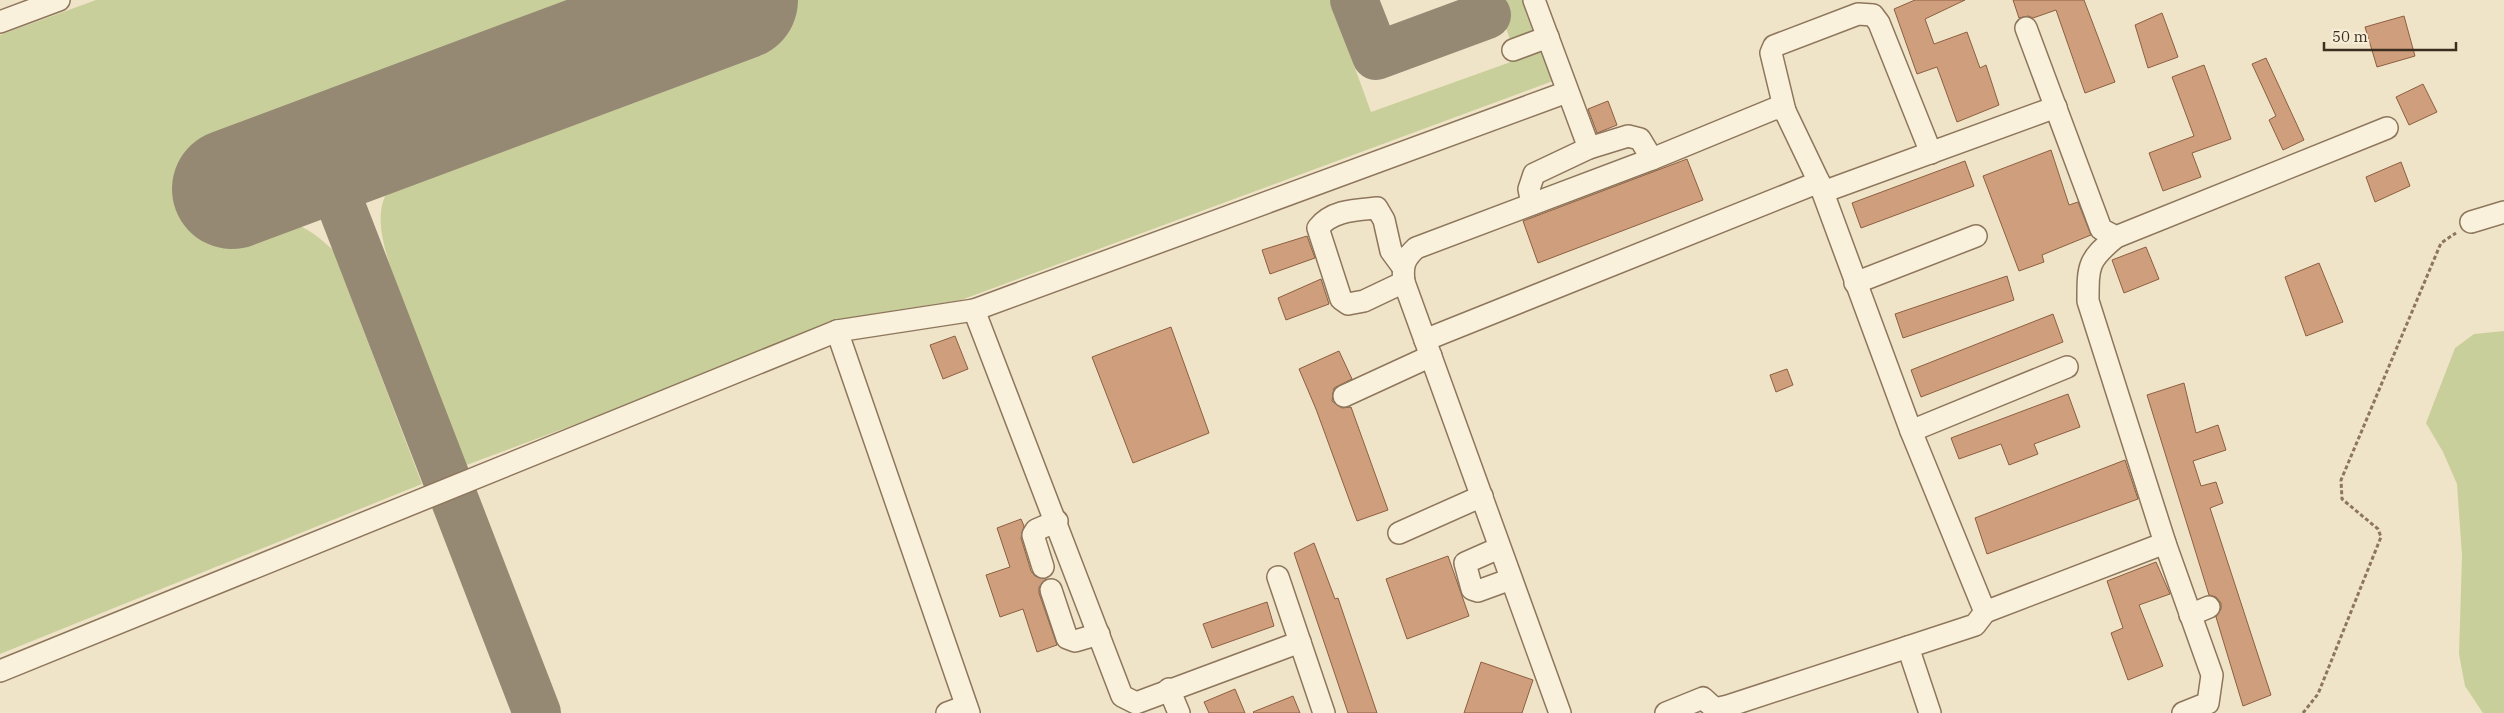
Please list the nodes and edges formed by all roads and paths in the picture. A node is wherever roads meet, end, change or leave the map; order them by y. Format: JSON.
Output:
{"nodes":[{"id":1,"x":59,"y":0,"type":"edge"},
{"id":2,"x":1534,"y":0,"type":"edge"},
{"id":3,"x":0,"y":22,"type":"edge"},
{"id":4,"x":2026,"y":28,"type":"dead end"},
{"id":5,"x":1548,"y":37,"type":"junction"},
{"id":6,"x":1514,"y":50,"type":"dead end"},
{"id":7,"x":1567,"y":92,"type":"junction"},
{"id":8,"x":2056,"y":107,"type":"junction"},
{"id":9,"x":1785,"y":111,"type":"junction"},
{"id":10,"x":2387,"y":128,"type":"dead end"},
{"id":11,"x":1589,"y":148,"type":"junction"},
{"id":12,"x":1931,"y":153,"type":"junction"},
{"id":13,"x":1652,"y":159,"type":"junction"},
{"id":14,"x":1821,"y":187,"type":"junction"},
{"id":15,"x":1532,"y":204,"type":"junction"},
{"id":16,"x":2504,"y":212,"type":"edge"},
{"id":17,"x":2471,"y":222,"type":"joint"},
{"id":18,"x":1976,"y":236,"type":"dead end"},
{"id":19,"x":2116,"y":237,"type":"junction"},
{"id":20,"x":1403,"y":274,"type":"junction"},
{"id":21,"x":1856,"y":283,"type":"junction"},
{"id":22,"x":974,"y":310,"type":"junction"},
{"id":23,"x":837,"y":331,"type":"junction"},
{"id":24,"x":1428,"y":348,"type":"junction"},
{"id":25,"x":2068,"y":367,"type":"dead end"},
{"id":26,"x":1344,"y":396,"type":"dead end"},
{"id":27,"x":1912,"y":431,"type":"junction"},
{"id":28,"x":1482,"y":496,"type":"junction"},
{"id":29,"x":1057,"y":521,"type":"junction"},
{"id":30,"x":1399,"y":533,"type":"dead end"},
{"id":31,"x":2165,"y":543,"type":"junction"},
{"id":32,"x":1499,"y":548,"type":"junction"},
{"id":33,"x":1043,"y":567,"type":"dead end"},
{"id":34,"x":1278,"y":577,"type":"dead end"},
{"id":35,"x":1511,"y":579,"type":"junction"},
{"id":36,"x":1051,"y":590,"type":"dead end"},
{"id":37,"x":1985,"y":612,"type":"junction"},
{"id":38,"x":1098,"y":634,"type":"junction"},
{"id":39,"x":1300,"y":642,"type":"junction"},
{"id":40,"x":1908,"y":647,"type":"junction"},
{"id":41,"x":0,"y":671,"type":"edge"},
{"id":42,"x":1169,"y":690,"type":"junction"},
{"id":43,"x":1730,"y":710,"type":"edge"},
{"id":44,"x":961,"y":711,"type":"edge"},
{"id":45,"x":1179,"y":713,"type":"edge"},
{"id":46,"x":1324,"y":713,"type":"edge"},
{"id":47,"x":1560,"y":713,"type":"edge"},
{"id":48,"x":1666,"y":713,"type":"edge"},
{"id":49,"x":1930,"y":713,"type":"edge"},
{"id":50,"x":2183,"y":713,"type":"edge"},
{"id":51,"x":2303,"y":713,"type":"edge"}],
"edges":[{"from":1,"to":3,"type":"street"},
{"from":2,"to":5,"type":"street"},
{"from":4,"to":8,"type":"street"},
{"from":5,"to":6,"type":"street"},
{"from":5,"to":7,"type":"street"},
{"from":7,"to":11,"type":"street"},
{"from":7,"to":22,"type":"street"},
{"from":8,"to":12,"type":"street"},
{"from":8,"to":19,"type":"street"},
{"from":9,"to":12,"type":"street"},
{"from":9,"to":13,"type":"street"},
{"from":9,"to":14,"type":"street"},
{"from":10,"to":19,"type":"street"},
{"from":11,"to":13,"type":"street"},
{"from":11,"to":15,"type":"street"},
{"from":12,"to":14,"type":"street"},
{"from":13,"to":15,"type":"street"},
{"from":14,"to":21,"type":"street"},
{"from":14,"to":24,"type":"street"},
{"from":15,"to":20,"type":"street"},
{"from":16,"to":17,"type":"street"},
{"from":17,"to":51,"type":"path"},
{"from":18,"to":21,"type":"street"},
{"from":19,"to":31,"type":"street"},
{"from":20,"to":20,"type":"street"},
{"from":20,"to":24,"type":"street"},
{"from":21,"to":27,"type":"street"},
{"from":22,"to":23,"type":"street"},
{"from":22,"to":29,"type":"street"},
{"from":23,"to":41,"type":"street"},
{"from":23,"to":44,"type":"street"},
{"from":24,"to":26,"type":"street"},
{"from":24,"to":28,"type":"street"},
{"from":25,"to":27,"type":"street"},
{"from":27,"to":37,"type":"street"},
{"from":28,"to":30,"type":"street"},
{"from":28,"to":32,"type":"street"},
{"from":29,"to":33,"type":"street"},
{"from":29,"to":38,"type":"street"},
{"from":31,"to":37,"type":"street"},
{"from":31,"to":50,"type":"street"},
{"from":32,"to":35,"type":"street"},
{"from":32,"to":35,"type":"street"},
{"from":34,"to":39,"type":"street"},
{"from":35,"to":47,"type":"street"},
{"from":36,"to":38,"type":"street"},
{"from":37,"to":40,"type":"street"},
{"from":38,"to":42,"type":"street"},
{"from":39,"to":42,"type":"street"},
{"from":39,"to":46,"type":"street"},
{"from":40,"to":43,"type":"street"},
{"from":40,"to":49,"type":"street"},
{"from":42,"to":45,"type":"street"},
{"from":43,"to":48,"type":"street"}]}
